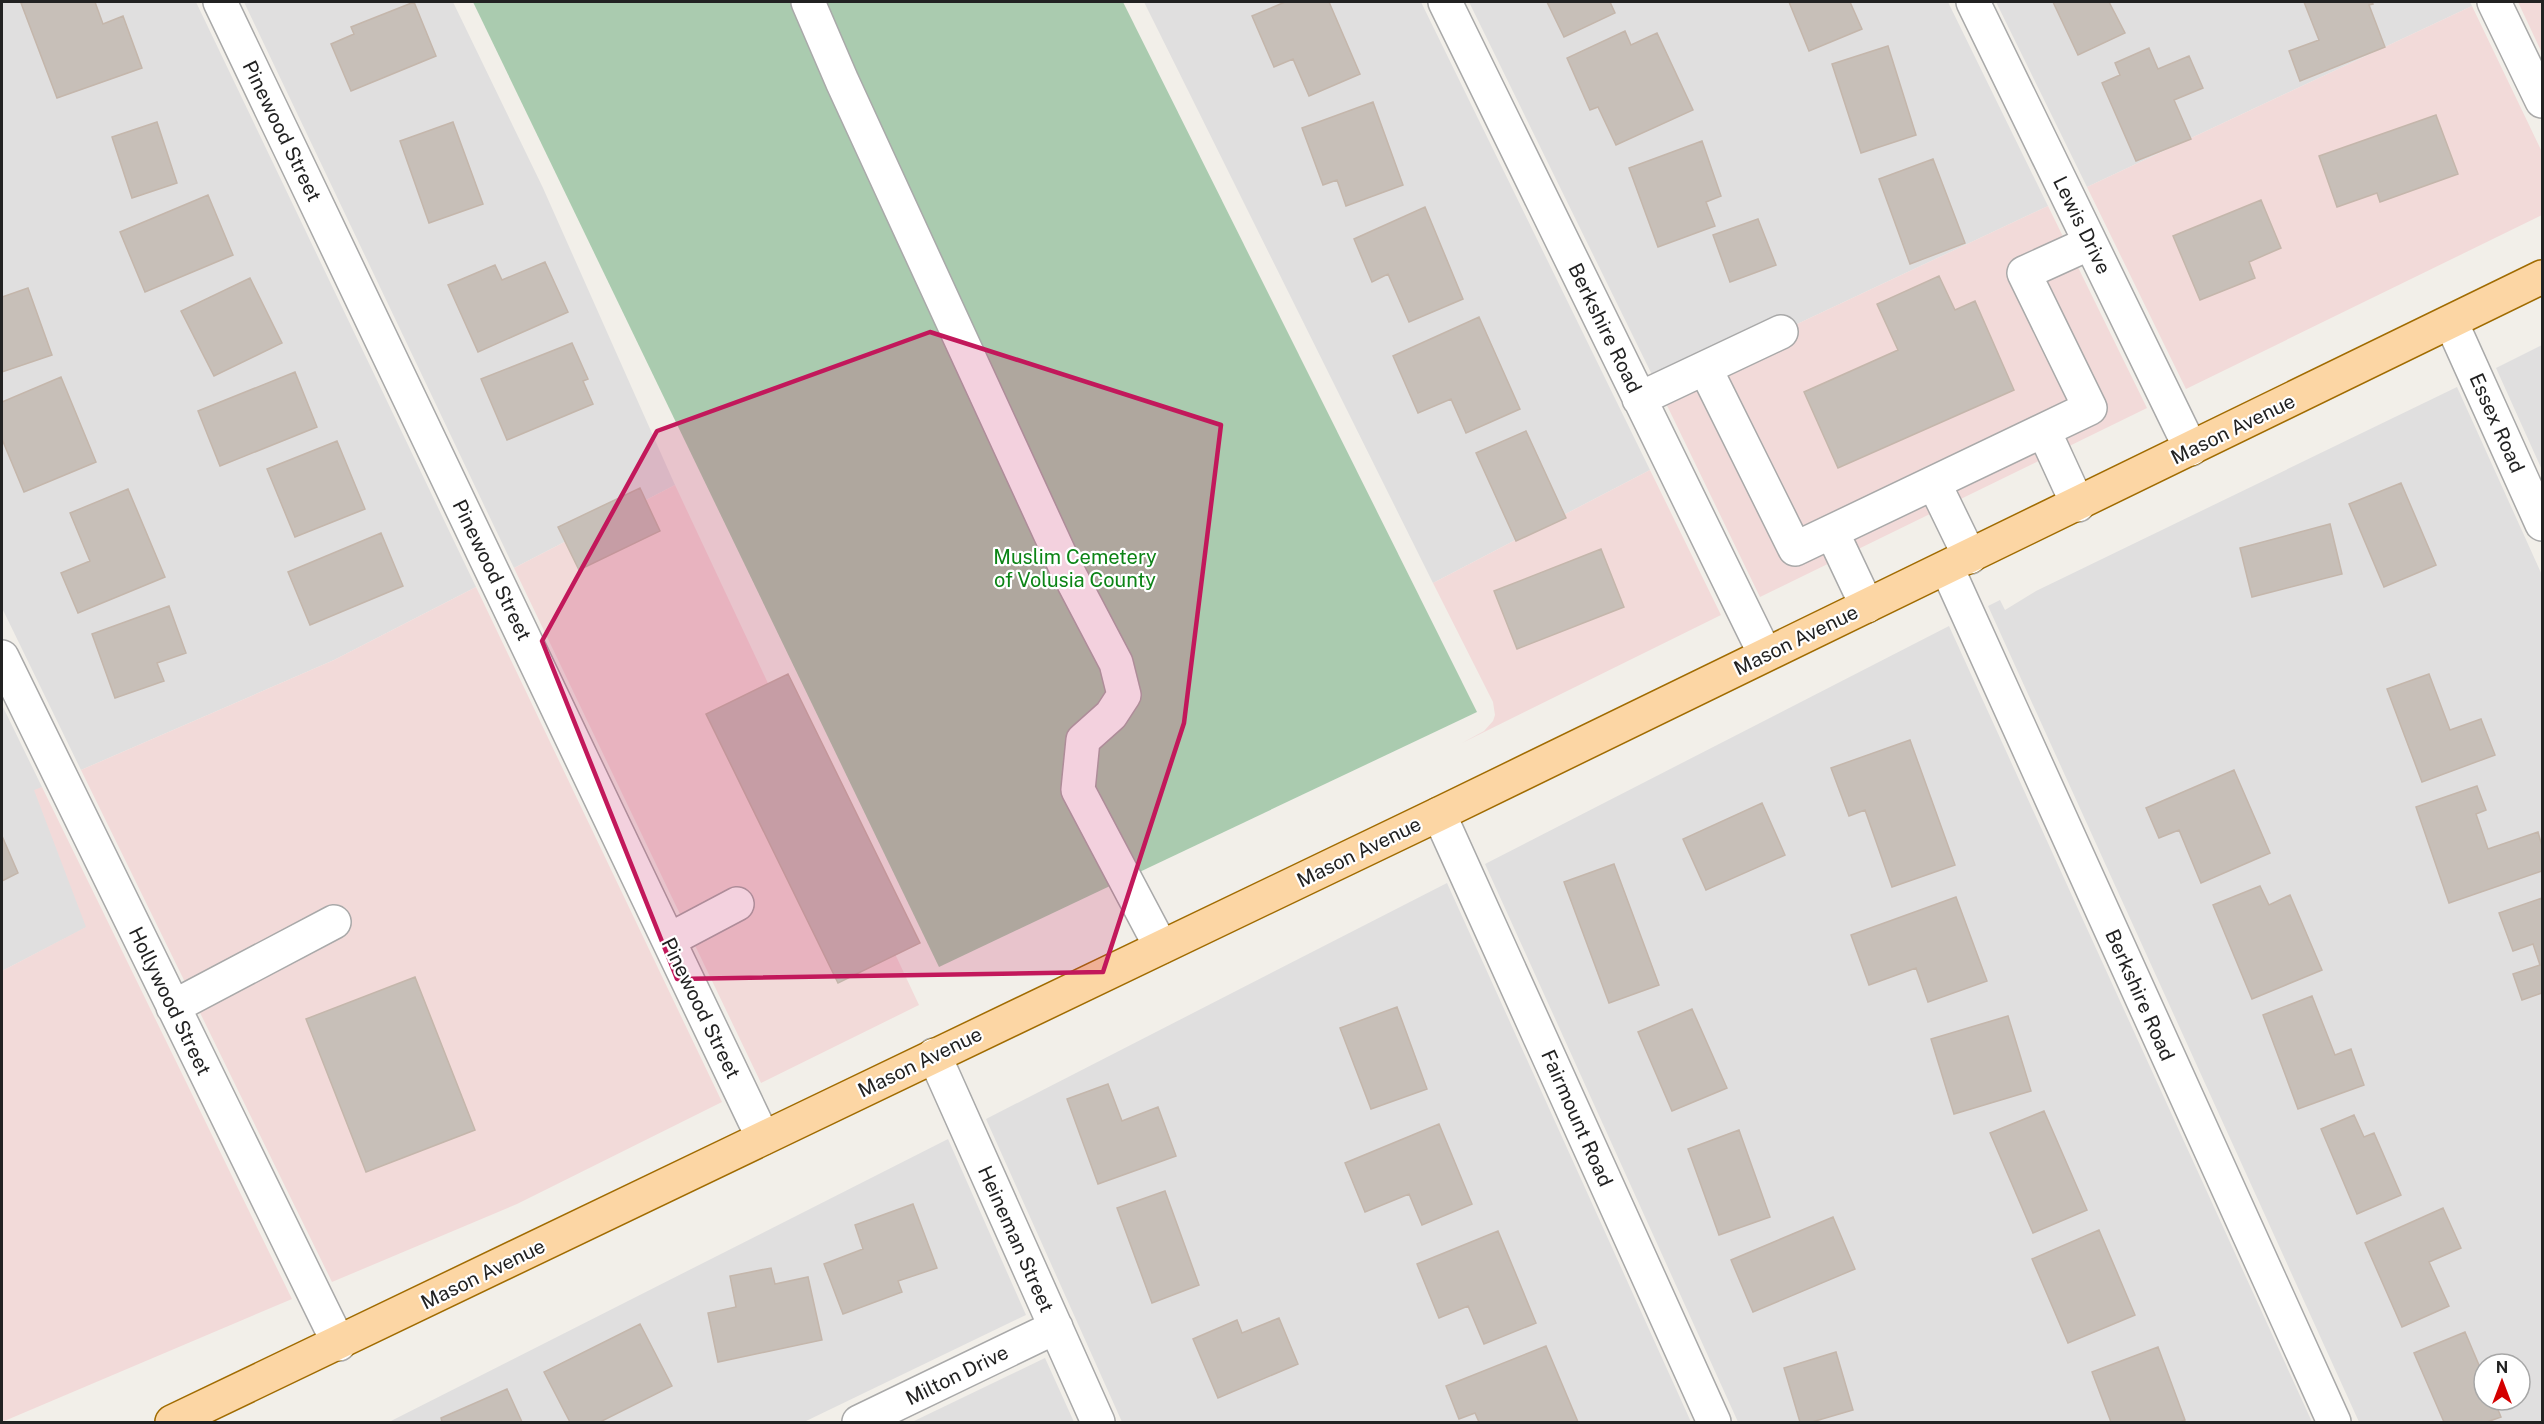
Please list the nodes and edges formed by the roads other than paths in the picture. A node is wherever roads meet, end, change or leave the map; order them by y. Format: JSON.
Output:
{"nodes":[{"id":1,"x":220,"y":2,"type":"edge"},
{"id":2,"x":808,"y":2,"type":"edge"},
{"id":3,"x":1445,"y":2,"type":"edge"},
{"id":4,"x":1973,"y":2,"type":"edge"},
{"id":5,"x":2494,"y":2,"type":"edge"},
{"id":6,"x":2542,"y":101,"type":"edge"},
{"id":7,"x":2090,"y":243,"type":"junction"},
{"id":8,"x":2542,"y":277,"type":"edge"},
{"id":9,"x":2451,"y":322,"type":"junction"},
{"id":10,"x":1781,"y":332,"type":"dead end"},
{"id":11,"x":1705,"y":368,"type":"junction"},
{"id":12,"x":1639,"y":399,"type":"junction"},
{"id":13,"x":2044,"y":431,"type":"junction"},
{"id":14,"x":2191,"y":449,"type":"junction"},
{"id":15,"x":1934,"y":483,"type":"junction"},
{"id":16,"x":2078,"y":505,"type":"junction"},
{"id":17,"x":2542,"y":524,"type":"edge"},
{"id":18,"x":1832,"y":532,"type":"junction"},
{"id":19,"x":1959,"y":562,"type":"junction"},
{"id":20,"x":1867,"y":606,"type":"junction"},
{"id":21,"x":1765,"y":654,"type":"junction"},
{"id":22,"x":2,"y":657,"type":"edge"},
{"id":23,"x":1439,"y":814,"type":"junction"},
{"id":24,"x":737,"y":904,"type":"dead end"},
{"id":25,"x":334,"y":922,"type":"dead end"},
{"id":26,"x":669,"y":940,"type":"junction"},
{"id":27,"x":1161,"y":947,"type":"junction"},
{"id":28,"x":173,"y":1006,"type":"junction"},
{"id":29,"x":934,"y":1055,"type":"junction"},
{"id":30,"x":763,"y":1138,"type":"junction"},
{"id":31,"x":1056,"y":1327,"type":"junction"},
{"id":32,"x":339,"y":1344,"type":"junction"},
{"id":33,"x":172,"y":1422,"type":"edge"},
{"id":34,"x":859,"y":1422,"type":"edge"},
{"id":35,"x":1098,"y":1422,"type":"edge"},
{"id":36,"x":1714,"y":1422,"type":"edge"},
{"id":37,"x":2334,"y":1422,"type":"edge"}],
"edges":[{"from":1,"to":26,"type":"street","name":"Pinewood Street"},
{"from":2,"to":27,"type":"street"},
{"from":3,"to":12,"type":"street","name":"Berkshire Road"},
{"from":4,"to":7,"type":"street","name":"Lewis Drive"},
{"from":5,"to":6,"type":"street"},
{"from":7,"to":13,"type":"street"},
{"from":7,"to":14,"type":"street","name":"Lewis Drive"},
{"from":8,"to":9,"type":"main road","name":"Mason Avenue"},
{"from":9,"to":14,"type":"main road","name":"Mason Avenue"},
{"from":9,"to":17,"type":"street","name":"Essex Road"},
{"from":10,"to":11,"type":"street"},
{"from":11,"to":12,"type":"street"},
{"from":11,"to":18,"type":"street"},
{"from":12,"to":21,"type":"street","name":"Berkshire Road"},
{"from":13,"to":15,"type":"street"},
{"from":13,"to":16,"type":"street"},
{"from":14,"to":16,"type":"main road","name":"Mason Avenue"},
{"from":15,"to":18,"type":"street"},
{"from":15,"to":19,"type":"street","name":"Berkshire Road"},
{"from":16,"to":19,"type":"main road","name":"Mason Avenue"},
{"from":18,"to":20,"type":"street"},
{"from":19,"to":20,"type":"main road","name":"Mason Avenue"},
{"from":19,"to":37,"type":"street","name":"Berkshire Road"},
{"from":20,"to":21,"type":"main road","name":"Mason Avenue"},
{"from":21,"to":23,"type":"main road","name":"Mason Avenue"},
{"from":22,"to":28,"type":"street","name":"Hollywood Street"},
{"from":23,"to":27,"type":"main road","name":"Mason Avenue"},
{"from":23,"to":36,"type":"street","name":"Fairmount Road"},
{"from":24,"to":26,"type":"street"},
{"from":25,"to":28,"type":"street"},
{"from":26,"to":30,"type":"street","name":"Pinewood Street"},
{"from":27,"to":29,"type":"main road","name":"Mason Avenue"},
{"from":28,"to":32,"type":"street","name":"Hollywood Street"},
{"from":29,"to":30,"type":"main road","name":"Mason Avenue"},
{"from":29,"to":31,"type":"street","name":"Heineman Street"},
{"from":30,"to":32,"type":"main road","name":"Mason Avenue"},
{"from":31,"to":34,"type":"street","name":"Milton Drive"},
{"from":31,"to":35,"type":"street","name":"Heineman Street"},
{"from":32,"to":33,"type":"main road","name":"Mason Avenue"}]}
